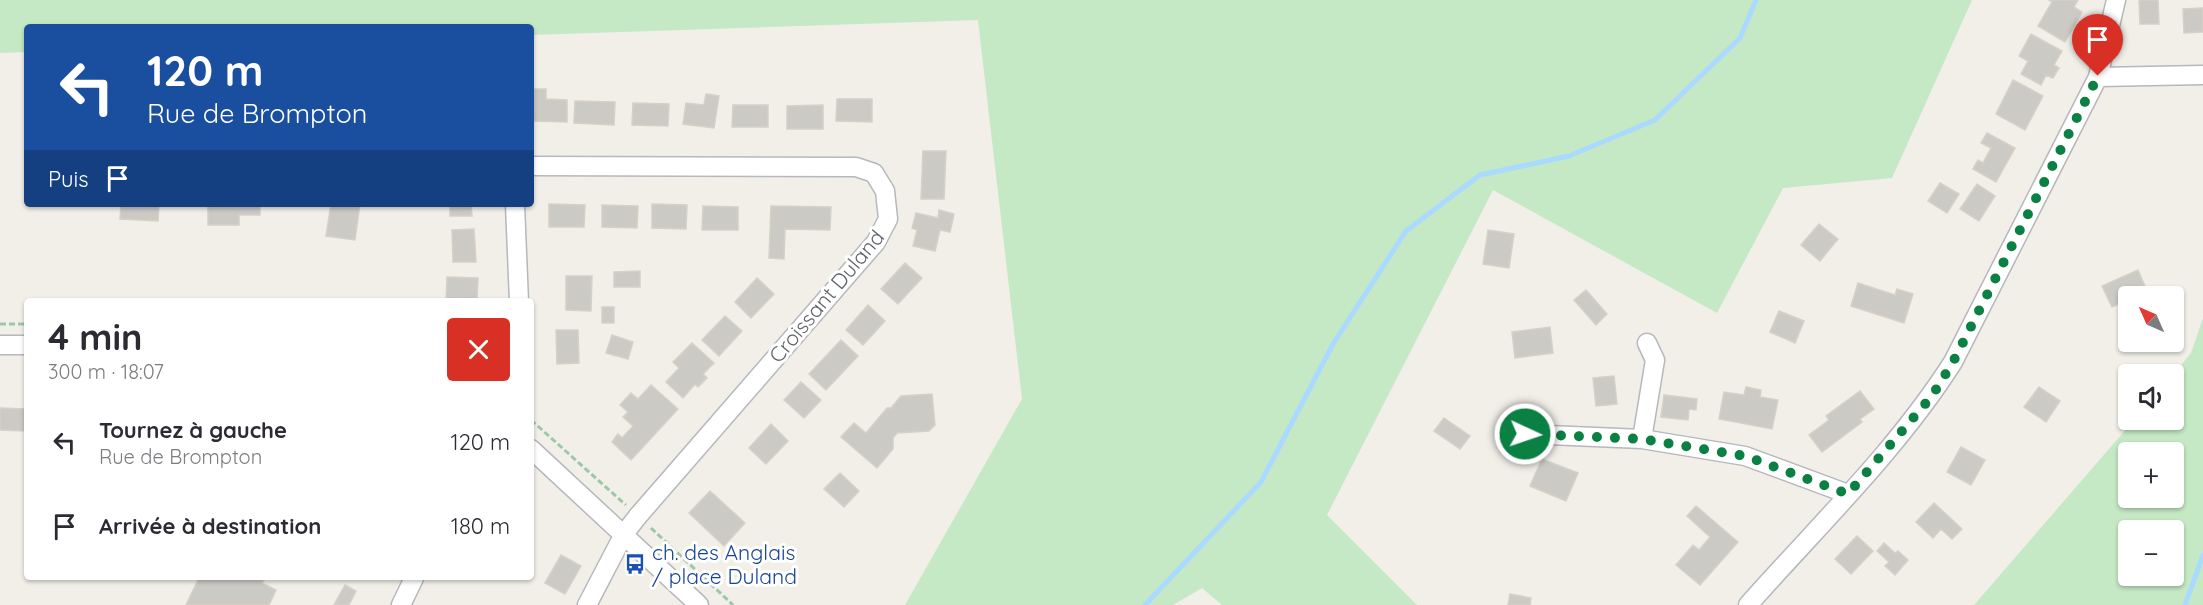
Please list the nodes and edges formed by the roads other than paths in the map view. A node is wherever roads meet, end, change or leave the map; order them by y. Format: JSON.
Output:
{"nodes":[{"id":1,"x":2116,"y":0,"type":"edge"},
{"id":2,"x":2203,"y":75,"type":"edge"},
{"id":3,"x":2098,"y":76,"type":"junction"},
{"id":4,"x":534,"y":166,"type":"edge"},
{"id":5,"x":514,"y":207,"type":"edge"},
{"id":6,"x":519,"y":298,"type":"edge"},
{"id":7,"x":1647,"y":343,"type":"dead end"},
{"id":8,"x":0,"y":345,"type":"edge"},
{"id":9,"x":24,"y":345,"type":"edge"},
{"id":10,"x":1525,"y":434,"type":"dead end"},
{"id":11,"x":1642,"y":439,"type":"junction"},
{"id":12,"x":534,"y":452,"type":"edge"},
{"id":13,"x":1848,"y":494,"type":"junction"},
{"id":14,"x":624,"y":534,"type":"junction"},
{"id":15,"x":413,"y":580,"type":"edge"},
{"id":16,"x":401,"y":605,"type":"edge"},
{"id":17,"x":587,"y":605,"type":"edge"},
{"id":18,"x":699,"y":605,"type":"edge"},
{"id":19,"x":1748,"y":605,"type":"edge"}],
"edges":[{"from":1,"to":3,"type":"street"},
{"from":2,"to":3,"type":"street"},
{"from":3,"to":13,"type":"street"},
{"from":4,"to":14,"type":"street","name":"Croissant Duland"},
{"from":5,"to":6,"type":"street"},
{"from":7,"to":11,"type":"street"},
{"from":8,"to":9,"type":"street"},
{"from":10,"to":11,"type":"street"},
{"from":11,"to":13,"type":"street"},
{"from":12,"to":14,"type":"street"},
{"from":13,"to":19,"type":"street"},
{"from":14,"to":17,"type":"street","name":"Croissant Duland"},
{"from":14,"to":18,"type":"street"},
{"from":15,"to":16,"type":"street"}]}
